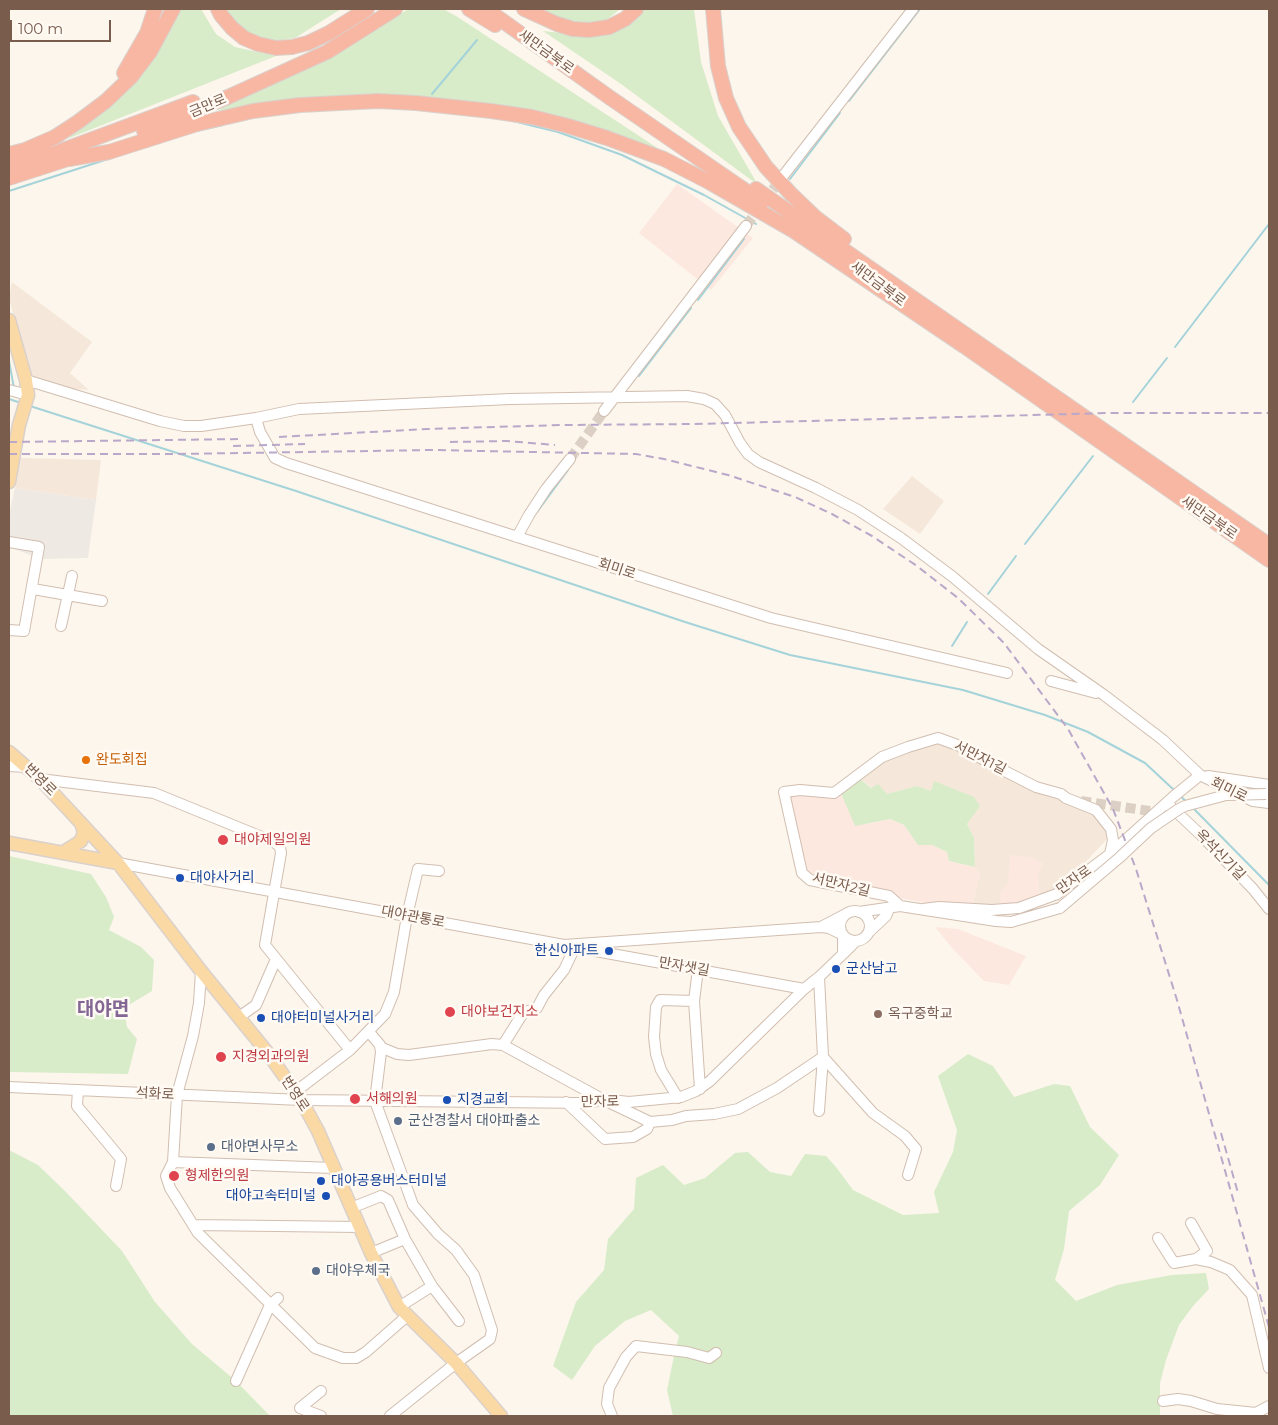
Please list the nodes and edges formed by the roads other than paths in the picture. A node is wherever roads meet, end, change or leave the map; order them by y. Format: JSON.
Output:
{"nodes":[{"id":1,"x":155,"y":9,"type":"edge"},
{"id":2,"x":173,"y":9,"type":"edge"},
{"id":3,"x":218,"y":9,"type":"edge"},
{"id":4,"x":367,"y":9,"type":"edge"},
{"id":5,"x":380,"y":9,"type":"edge"},
{"id":6,"x":395,"y":9,"type":"edge"},
{"id":7,"x":400,"y":9,"type":"edge"},
{"id":8,"x":469,"y":9,"type":"edge"},
{"id":9,"x":486,"y":9,"type":"edge"},
{"id":10,"x":503,"y":9,"type":"edge"},
{"id":11,"x":524,"y":9,"type":"edge"},
{"id":12,"x":636,"y":9,"type":"edge"},
{"id":13,"x":707,"y":9,"type":"edge"},
{"id":14,"x":713,"y":9,"type":"edge"},
{"id":15,"x":912,"y":9,"type":"edge"},
{"id":16,"x":360,"y":32,"type":"junction"},
{"id":17,"x":718,"y":66,"type":"junction"},
{"id":18,"x":609,"y":97,"type":"junction"},
{"id":19,"x":13,"y":153,"type":"edge"},
{"id":20,"x":69,"y":160,"type":"junction"},
{"id":21,"x":9,"y":164,"type":"edge"},
{"id":22,"x":783,"y":176,"type":"tunnel mouth"},
{"id":23,"x":9,"y":178,"type":"edge"},
{"id":24,"x":746,"y":226,"type":"tunnel mouth"},
{"id":25,"x":9,"y":320,"type":"edge"},
{"id":26,"x":967,"y":342,"type":"junction"},
{"id":27,"x":26,"y":380,"type":"junction"},
{"id":28,"x":18,"y":393,"type":"edge"},
{"id":29,"x":616,"y":397,"type":"junction"},
{"id":30,"x":604,"y":412,"type":"tunnel mouth"},
{"id":31,"x":256,"y":418,"type":"junction"},
{"id":32,"x":570,"y":459,"type":"tunnel mouth"},
{"id":33,"x":9,"y":482,"type":"edge"},
{"id":34,"x":517,"y":537,"type":"junction"},
{"id":35,"x":9,"y":542,"type":"edge"},
{"id":36,"x":1269,"y":545,"type":"edge"},
{"id":37,"x":1269,"y":560,"type":"edge"},
{"id":38,"x":72,"y":576,"type":"dead end"},
{"id":39,"x":32,"y":589,"type":"junction"},
{"id":40,"x":68,"y":595,"type":"junction"},
{"id":41,"x":102,"y":601,"type":"dead end"},
{"id":42,"x":60,"y":626,"type":"dead end"},
{"id":43,"x":9,"y":630,"type":"edge"},
{"id":44,"x":1007,"y":672,"type":"dead end"},
{"id":45,"x":1051,"y":681,"type":"dead end"},
{"id":46,"x":1104,"y":695,"type":"junction"},
{"id":47,"x":9,"y":752,"type":"edge"},
{"id":48,"x":9,"y":766,"type":"edge"},
{"id":49,"x":28,"y":767,"type":"junction"},
{"id":50,"x":1200,"y":775,"type":"junction"},
{"id":51,"x":40,"y":779,"type":"junction"},
{"id":52,"x":784,"y":792,"type":"joint"},
{"id":53,"x":1269,"y":794,"type":"edge"},
{"id":54,"x":1066,"y":798,"type":"junction"},
{"id":55,"x":1170,"y":800,"type":"junction"},
{"id":56,"x":1081,"y":801,"type":"tunnel mouth"},
{"id":57,"x":81,"y":823,"type":"junction"},
{"id":58,"x":9,"y":843,"type":"edge"},
{"id":59,"x":62,"y":852,"type":"junction"},
{"id":60,"x":1110,"y":854,"type":"junction"},
{"id":61,"x":118,"y":863,"type":"junction"},
{"id":62,"x":438,"y":871,"type":"dead end"},
{"id":63,"x":275,"y":891,"type":"junction"},
{"id":64,"x":900,"y":906,"type":"junction"},
{"id":65,"x":889,"y":909,"type":"junction"},
{"id":66,"x":922,"y":909,"type":"junction"},
{"id":67,"x":1269,"y":909,"type":"edge"},
{"id":68,"x":860,"y":912,"type":"junction"},
{"id":69,"x":845,"y":914,"type":"junction"},
{"id":70,"x":408,"y":916,"type":"junction"},
{"id":71,"x":821,"y":926,"type":"junction"},
{"id":72,"x":869,"y":932,"type":"junction"},
{"id":73,"x":843,"y":935,"type":"junction"},
{"id":74,"x":856,"y":941,"type":"junction"},
{"id":75,"x":570,"y":946,"type":"junction"},
{"id":76,"x":843,"y":954,"type":"junction"},
{"id":77,"x":276,"y":959,"type":"junction"},
{"id":78,"x":698,"y":969,"type":"junction"},
{"id":79,"x":201,"y":971,"type":"junction"},
{"id":80,"x":819,"y":977,"type":"junction"},
{"id":81,"x":804,"y":989,"type":"junction"},
{"id":82,"x":694,"y":1001,"type":"junction"},
{"id":83,"x":239,"y":1017,"type":"junction"},
{"id":84,"x":369,"y":1032,"type":"junction"},
{"id":85,"x":502,"y":1045,"type":"junction"},
{"id":86,"x":380,"y":1047,"type":"junction"},
{"id":87,"x":350,"y":1050,"type":"junction"},
{"id":88,"x":823,"y":1056,"type":"junction"},
{"id":89,"x":9,"y":1087,"type":"edge"},
{"id":90,"x":700,"y":1089,"type":"junction"},
{"id":91,"x":78,"y":1090,"type":"junction"},
{"id":92,"x":177,"y":1095,"type":"junction"},
{"id":93,"x":298,"y":1096,"type":"junction"},
{"id":94,"x":678,"y":1098,"type":"junction"},
{"id":95,"x":602,"y":1099,"type":"junction"},
{"id":96,"x":375,"y":1101,"type":"junction"},
{"id":97,"x":566,"y":1102,"type":"junction"},
{"id":98,"x":819,"y":1110,"type":"dead end"},
{"id":99,"x":650,"y":1122,"type":"junction"},
{"id":100,"x":173,"y":1162,"type":"junction"},
{"id":101,"x":334,"y":1168,"type":"junction"},
{"id":102,"x":908,"y":1175,"type":"dead end"},
{"id":103,"x":116,"y":1186,"type":"dead end"},
{"id":104,"x":351,"y":1208,"type":"junction"},
{"id":105,"x":1191,"y":1223,"type":"dead end"},
{"id":106,"x":193,"y":1225,"type":"junction"},
{"id":107,"x":359,"y":1227,"type":"junction"},
{"id":108,"x":1158,"y":1238,"type":"dead end"},
{"id":109,"x":405,"y":1240,"type":"junction"},
{"id":110,"x":370,"y":1253,"type":"junction"},
{"id":111,"x":1196,"y":1260,"type":"junction"},
{"id":112,"x":432,"y":1286,"type":"junction"},
{"id":113,"x":278,"y":1298,"type":"dead end"},
{"id":114,"x":270,"y":1305,"type":"junction"},
{"id":115,"x":403,"y":1311,"type":"junction"},
{"id":116,"x":459,"y":1321,"type":"dead end"},
{"id":117,"x":716,"y":1353,"type":"dead end"},
{"id":118,"x":456,"y":1362,"type":"junction"},
{"id":119,"x":1269,"y":1368,"type":"edge"},
{"id":120,"x":236,"y":1381,"type":"dead end"},
{"id":121,"x":321,"y":1391,"type":"dead end"},
{"id":122,"x":1163,"y":1401,"type":"dead end"},
{"id":123,"x":1269,"y":1406,"type":"edge"},
{"id":124,"x":1256,"y":1415,"type":"edge"},
{"id":125,"x":321,"y":1416,"type":"edge"},
{"id":126,"x":390,"y":1416,"type":"edge"},
{"id":127,"x":502,"y":1416,"type":"edge"},
{"id":128,"x":612,"y":1416,"type":"edge"}],
"edges":[{"from":1,"to":19,"type":"highway"},
{"from":2,"to":19,"type":"highway"},
{"from":3,"to":4,"type":"highway"},
{"from":5,"to":21,"type":"highway","name":"금만로"},
{"from":6,"to":16,"type":"highway","name":"금만로"},
{"from":7,"to":16,"type":"highway"},
{"from":8,"to":18,"type":"highway"},
{"from":9,"to":18,"type":"highway","name":"새만금북로"},
{"from":10,"to":26,"type":"highway","name":"새만금북로"},
{"from":11,"to":12,"type":"highway"},
{"from":13,"to":17,"type":"highway"},
{"from":14,"to":17,"type":"highway"},
{"from":15,"to":22,"type":"street"},
{"from":16,"to":20,"type":"highway","name":"금만로"},
{"from":17,"to":26,"type":"highway"},
{"from":18,"to":26,"type":"highway","name":"새만금북로"},
{"from":20,"to":23,"type":"highway","name":"금만로"},
{"from":20,"to":26,"type":"highway"},
{"from":24,"to":29,"type":"street"},
{"from":25,"to":27,"type":"main road"},
{"from":26,"to":36,"type":"highway","name":"새만금북로"},
{"from":26,"to":37,"type":"highway","name":"새만금북로"},
{"from":27,"to":28,"type":"main road"},
{"from":27,"to":31,"type":"street"},
{"from":28,"to":33,"type":"main road"},
{"from":29,"to":30,"type":"street"},
{"from":29,"to":31,"type":"street"},
{"from":29,"to":46,"type":"street"},
{"from":31,"to":34,"type":"street","name":"회미로"},
{"from":32,"to":34,"type":"street"},
{"from":34,"to":44,"type":"street","name":"회미로"},
{"from":35,"to":39,"type":"street"},
{"from":38,"to":40,"type":"street"},
{"from":39,"to":40,"type":"street"},
{"from":39,"to":43,"type":"street"},
{"from":40,"to":41,"type":"street"},
{"from":40,"to":42,"type":"street"},
{"from":45,"to":46,"type":"street"},
{"from":46,"to":50,"type":"street"},
{"from":47,"to":49,"type":"main road","name":"번영로"},
{"from":48,"to":49,"type":"street"},
{"from":49,"to":51,"type":"main road","name":"번영로"},
{"from":50,"to":53,"type":"street","name":"회미로"},
{"from":50,"to":53,"type":"street","name":"회미로"},
{"from":50,"to":55,"type":"street","name":"만자로"},
{"from":51,"to":57,"type":"main road","name":"번영로"},
{"from":51,"to":63,"type":"street"},
{"from":52,"to":54,"type":"street","name":"서만자1길"},
{"from":52,"to":64,"type":"street","name":"서만자2길"},
{"from":53,"to":66,"type":"street","name":"만자로","bridge":true},
{"from":54,"to":56,"type":"street","name":"서만자1길"},
{"from":54,"to":60,"type":"street","name":"서만자1길"},
{"from":55,"to":60,"type":"street","name":"만자로"},
{"from":55,"to":67,"type":"street","name":"옥석신기길"},
{"from":57,"to":59,"type":"main road"},
{"from":57,"to":61,"type":"main road","name":"번영로"},
{"from":58,"to":59,"type":"main road","name":"대야관통로"},
{"from":59,"to":61,"type":"main road","name":"대야관통로"},
{"from":60,"to":66,"type":"street","name":"만자로"},
{"from":61,"to":63,"type":"street","name":"대야관통로"},
{"from":61,"to":79,"type":"main road","name":"번영로"},
{"from":62,"to":70,"type":"street"},
{"from":63,"to":70,"type":"street","name":"대야관통로"},
{"from":63,"to":77,"type":"street"},
{"from":64,"to":65,"type":"street","name":"만자로"},
{"from":64,"to":66,"type":"street","name":"만자로"},
{"from":65,"to":68,"type":"street","name":"만자로"},
{"from":65,"to":72,"type":"street"},
{"from":68,"to":69,"type":"street"},
{"from":68,"to":72,"type":"street"},
{"from":69,"to":71,"type":"street"},
{"from":69,"to":73,"type":"street"},
{"from":70,"to":75,"type":"street","name":"대야관통로"},
{"from":70,"to":84,"type":"street"},
{"from":71,"to":73,"type":"street"},
{"from":71,"to":75,"type":"street","name":"대야관통로"},
{"from":72,"to":74,"type":"street"},
{"from":73,"to":74,"type":"street"},
{"from":73,"to":76,"type":"street"},
{"from":74,"to":76,"type":"street","name":"만자로"},
{"from":75,"to":78,"type":"street","name":"만자샛길"},
{"from":75,"to":85,"type":"street"},
{"from":76,"to":80,"type":"street","name":"만자로"},
{"from":77,"to":83,"type":"street"},
{"from":77,"to":87,"type":"street"},
{"from":78,"to":81,"type":"street","name":"만자샛길"},
{"from":78,"to":82,"type":"street"},
{"from":79,"to":83,"type":"main road","name":"번영로"},
{"from":79,"to":92,"type":"street"},
{"from":80,"to":81,"type":"street","name":"만자로"},
{"from":80,"to":88,"type":"street"},
{"from":81,"to":90,"type":"street","name":"만자로"},
{"from":82,"to":90,"type":"street"},
{"from":82,"to":94,"type":"street"},
{"from":83,"to":93,"type":"main road","name":"번영로"},
{"from":84,"to":86,"type":"street"},
{"from":84,"to":87,"type":"street"},
{"from":85,"to":86,"type":"street"},
{"from":85,"to":95,"type":"street"},
{"from":86,"to":96,"type":"street"},
{"from":87,"to":93,"type":"street"},
{"from":88,"to":98,"type":"street"},
{"from":88,"to":99,"type":"street"},
{"from":88,"to":102,"type":"street"},
{"from":89,"to":91,"type":"street","name":"석화로"},
{"from":90,"to":94,"type":"street","name":"만자로"},
{"from":91,"to":92,"type":"street","name":"석화로"},
{"from":91,"to":103,"type":"street"},
{"from":92,"to":93,"type":"street","name":"석화로"},
{"from":92,"to":100,"type":"street"},
{"from":93,"to":96,"type":"street","name":"만자로"},
{"from":93,"to":101,"type":"main road","name":"번영로"},
{"from":94,"to":95,"type":"street","name":"만자로"},
{"from":95,"to":97,"type":"street","name":"만자로"},
{"from":95,"to":99,"type":"street"},
{"from":96,"to":97,"type":"street","name":"만자로"},
{"from":96,"to":118,"type":"street"},
{"from":97,"to":99,"type":"street"},
{"from":100,"to":101,"type":"street"},
{"from":100,"to":106,"type":"street"},
{"from":101,"to":104,"type":"main road","name":"번영로"},
{"from":104,"to":107,"type":"main road","name":"번영로"},
{"from":104,"to":109,"type":"street"},
{"from":105,"to":111,"type":"street"},
{"from":106,"to":107,"type":"street"},
{"from":106,"to":114,"type":"street"},
{"from":107,"to":110,"type":"main road","name":"번영로"},
{"from":108,"to":111,"type":"street"},
{"from":109,"to":110,"type":"street"},
{"from":109,"to":112,"type":"street"},
{"from":110,"to":115,"type":"main road","name":"번영로"},
{"from":111,"to":119,"type":"street"},
{"from":112,"to":115,"type":"street"},
{"from":112,"to":116,"type":"street"},
{"from":113,"to":114,"type":"street"},
{"from":114,"to":115,"type":"street"},
{"from":114,"to":120,"type":"street"},
{"from":115,"to":118,"type":"main road","name":"번영로"},
{"from":117,"to":128,"type":"street"},
{"from":118,"to":126,"type":"street"},
{"from":118,"to":127,"type":"main road","name":"번영로"},
{"from":121,"to":125,"type":"street"},
{"from":122,"to":124,"type":"street"},
{"from":123,"to":124,"type":"street"}]}
